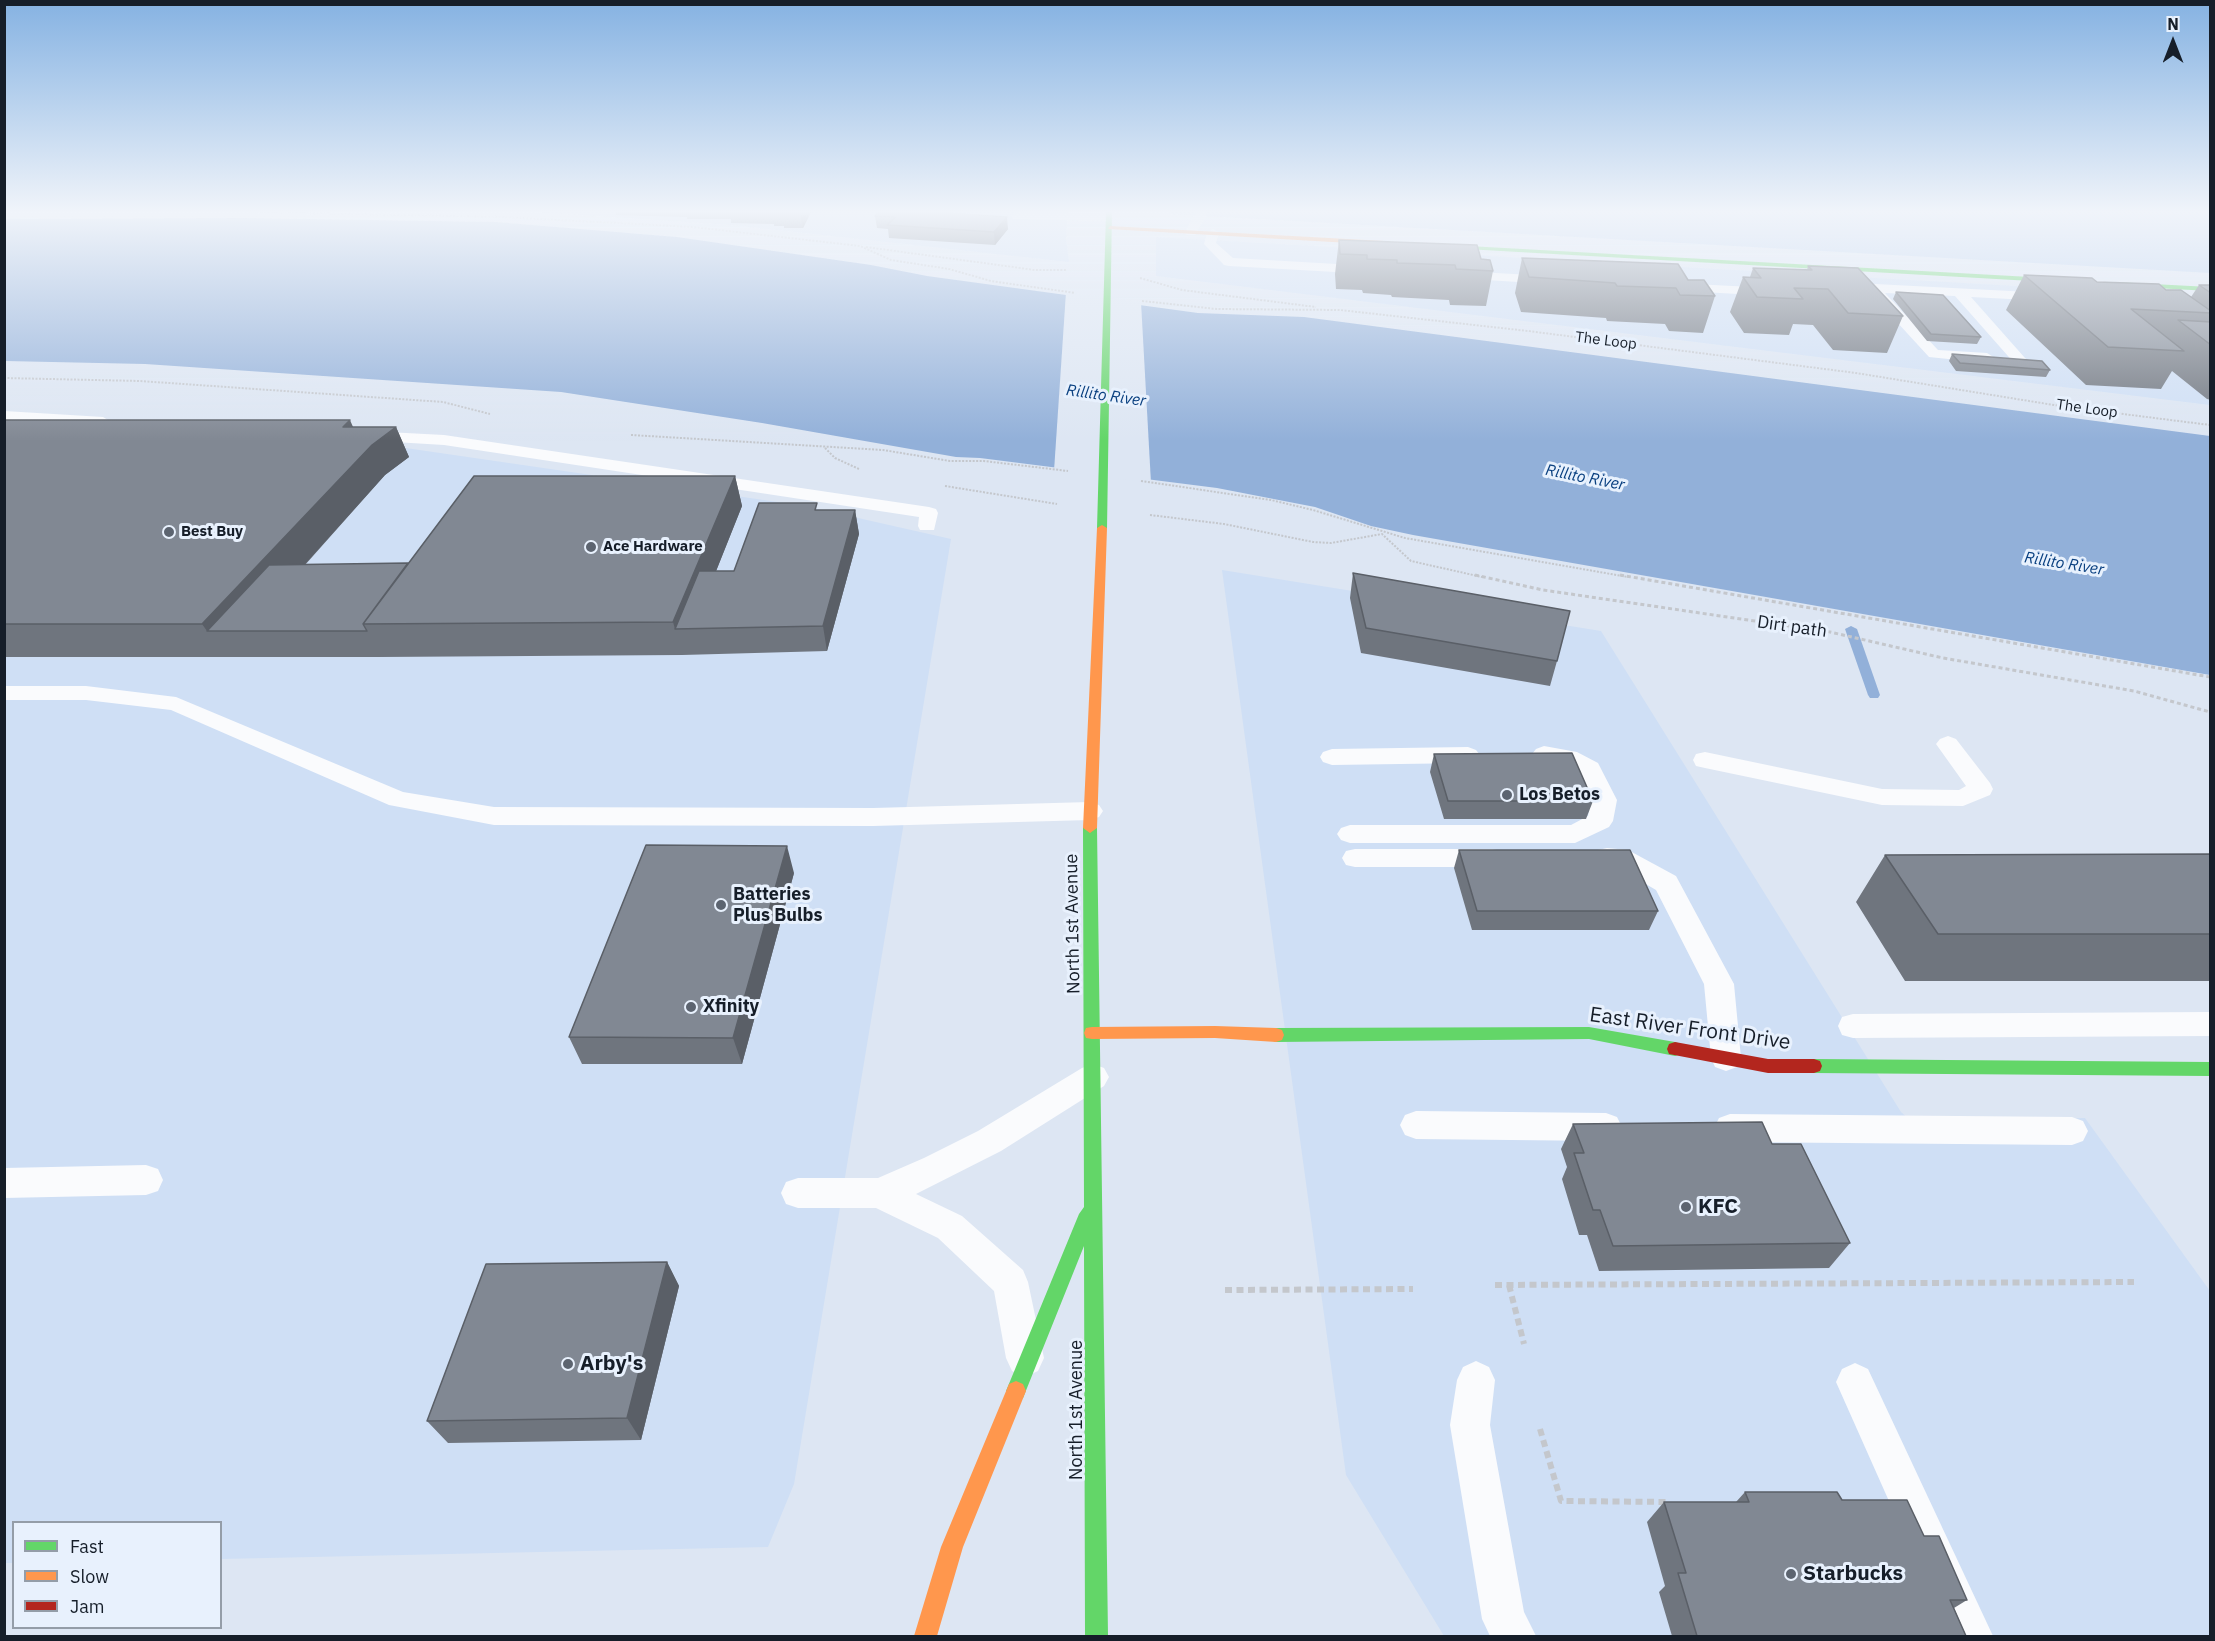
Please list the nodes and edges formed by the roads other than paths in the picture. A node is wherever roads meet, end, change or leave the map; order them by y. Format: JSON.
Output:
{"nodes":[{"id":1,"x":1107,"y":289,"type":"edge"},
{"id":2,"x":1703,"y":289,"type":"edge"},
{"id":3,"x":1872,"y":289,"type":"edge"},
{"id":4,"x":1959,"y":292,"type":"junction"},
{"id":5,"x":1786,"y":293,"type":"edge"},
{"id":6,"x":1876,"y":295,"type":"junction"},
{"id":7,"x":2062,"y":298,"type":"edge"},
{"id":8,"x":4,"y":416,"type":"edge"},
{"id":9,"x":123,"y":423,"type":"edge"},
{"id":10,"x":349,"y":435,"type":"edge"},
{"id":11,"x":927,"y":526,"type":"dead end"},
{"id":12,"x":4,"y":693,"type":"edge"},
{"id":13,"x":1948,"y":744,"type":"dead end"},
{"id":14,"x":1491,"y":754,"type":"edge"},
{"id":15,"x":1526,"y":754,"type":"edge"},
{"id":16,"x":1332,"y":757,"type":"dead end"},
{"id":17,"x":1705,"y":760,"type":"dead end"},
{"id":18,"x":1090,"y":811,"type":"junction"},
{"id":19,"x":2211,"y":1024,"type":"edge"},
{"id":20,"x":1853,"y":1026,"type":"dead end"},
{"id":21,"x":1092,"y":1033,"type":"junction"},
{"id":22,"x":1726,"y":1058,"type":"junction"},
{"id":23,"x":2211,"y":1070,"type":"edge"},
{"id":24,"x":1093,"y":1077,"type":"junction"},
{"id":25,"x":1416,"y":1125,"type":"dead end"},
{"id":26,"x":1631,"y":1127,"type":"edge"},
{"id":27,"x":1702,"y":1128,"type":"edge"},
{"id":28,"x":2072,"y":1131,"type":"dead end"},
{"id":29,"x":146,"y":1180,"type":"dead end"},
{"id":30,"x":4,"y":1183,"type":"edge"},
{"id":31,"x":798,"y":1193,"type":"dead end"},
{"id":32,"x":879,"y":1193,"type":"junction"},
{"id":33,"x":1093,"y":1201,"type":"junction"},
{"id":34,"x":1026,"y":1364,"type":"junction"},
{"id":35,"x":1476,"y":1380,"type":"dead end"},
{"id":36,"x":1855,"y":1382,"type":"dead end"},
{"id":37,"x":925,"y":1636,"type":"edge"},
{"id":38,"x":1097,"y":1636,"type":"edge"},
{"id":39,"x":1514,"y":1636,"type":"edge"},
{"id":40,"x":1971,"y":1636,"type":"edge"}],
"edges":[{"from":1,"to":18,"type":"street","name":"North 1st Avenue"},
{"from":2,"to":5,"type":"lane"},
{"from":3,"to":6,"type":"lane"},
{"from":4,"to":6,"type":"lane"},
{"from":4,"to":6,"type":"lane"},
{"from":4,"to":7,"type":"lane"},
{"from":8,"to":9,"type":"lane"},
{"from":10,"to":11,"type":"lane"},
{"from":12,"to":18,"type":"lane"},
{"from":13,"to":17,"type":"lane"},
{"from":14,"to":16,"type":"lane"},
{"from":15,"to":22,"type":"lane"},
{"from":18,"to":21,"type":"street","name":"North 1st Avenue"},
{"from":19,"to":20,"type":"lane"},
{"from":21,"to":22,"type":"street","name":"East River Front Drive"},
{"from":21,"to":24,"type":"street","name":"North 1st Avenue"},
{"from":22,"to":23,"type":"street","name":"East River Front Drive"},
{"from":24,"to":32,"type":"lane"},
{"from":24,"to":33,"type":"street","name":"North 1st Avenue"},
{"from":25,"to":26,"type":"lane"},
{"from":27,"to":28,"type":"lane"},
{"from":29,"to":30,"type":"lane"},
{"from":31,"to":32,"type":"lane"},
{"from":32,"to":34,"type":"lane"},
{"from":33,"to":34,"type":"street"},
{"from":33,"to":38,"type":"street","name":"North 1st Avenue"},
{"from":34,"to":37,"type":"street"},
{"from":35,"to":39,"type":"lane"},
{"from":36,"to":40,"type":"lane"}]}
